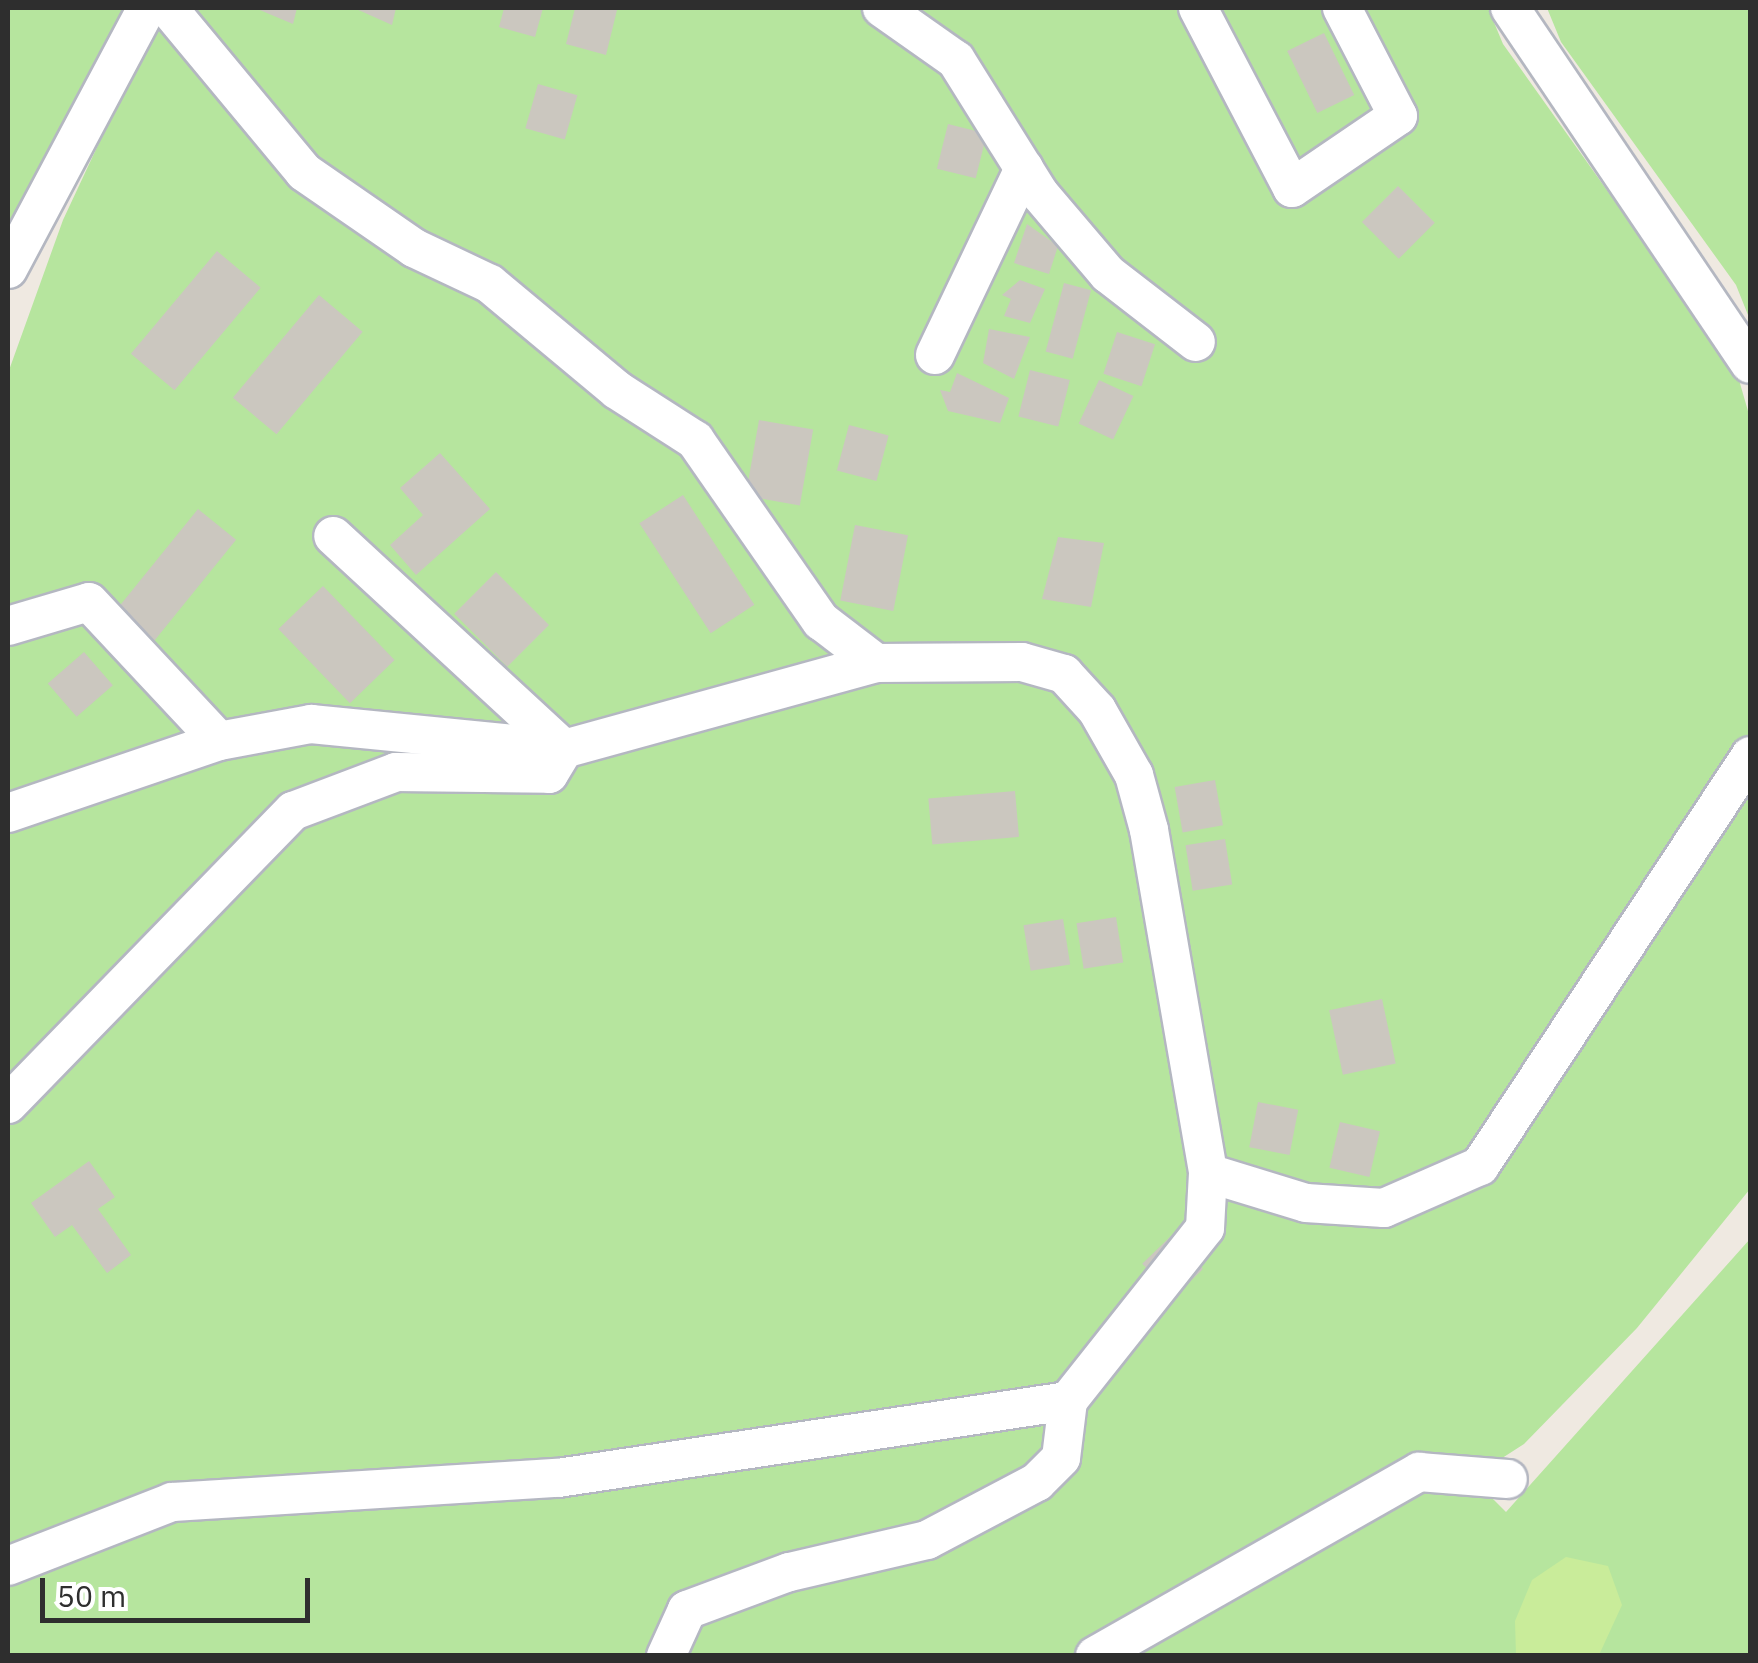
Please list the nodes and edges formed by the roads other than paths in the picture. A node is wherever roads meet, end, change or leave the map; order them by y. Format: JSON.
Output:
{"nodes":[{"id":1,"x":146,"y":8,"type":"edge"},
{"id":2,"x":168,"y":8,"type":"edge"},
{"id":3,"x":882,"y":8,"type":"edge"},
{"id":4,"x":1198,"y":8,"type":"edge"},
{"id":5,"x":1342,"y":8,"type":"edge"},
{"id":6,"x":1510,"y":8,"type":"edge"},
{"id":7,"x":1024,"y":168,"type":"junction"},
{"id":8,"x":8,"y":270,"type":"edge"},
{"id":9,"x":1196,"y":342,"type":"dead end"},
{"id":10,"x":935,"y":355,"type":"dead end"},
{"id":11,"x":1750,"y":364,"type":"edge"},
{"id":12,"x":334,"y":536,"type":"dead end"},
{"id":13,"x":8,"y":626,"type":"edge"},
{"id":14,"x":876,"y":663,"type":"junction"},
{"id":15,"x":219,"y":740,"type":"junction"},
{"id":16,"x":564,"y":749,"type":"junction"},
{"id":17,"x":1750,"y":756,"type":"edge"},
{"id":18,"x":8,"y":812,"type":"edge"},
{"id":19,"x":8,"y":1104,"type":"edge"},
{"id":20,"x":1208,"y":1173,"type":"junction"},
{"id":21,"x":1068,"y":1401,"type":"junction"},
{"id":22,"x":1508,"y":1479,"type":"dead end"},
{"id":23,"x":8,"y":1566,"type":"edge"},
{"id":24,"x":666,"y":1656,"type":"edge"},
{"id":25,"x":1095,"y":1656,"type":"edge"}],
"edges":[{"from":1,"to":8,"type":"street"},
{"from":2,"to":14,"type":"street"},
{"from":3,"to":7,"type":"street"},
{"from":4,"to":5,"type":"street"},
{"from":6,"to":11,"type":"street"},
{"from":7,"to":9,"type":"street"},
{"from":7,"to":10,"type":"street"},
{"from":12,"to":16,"type":"street"},
{"from":13,"to":15,"type":"street"},
{"from":14,"to":16,"type":"street"},
{"from":14,"to":20,"type":"street"},
{"from":15,"to":16,"type":"street"},
{"from":15,"to":18,"type":"street"},
{"from":16,"to":19,"type":"street"},
{"from":17,"to":20,"type":"street"},
{"from":20,"to":21,"type":"street"},
{"from":21,"to":23,"type":"street"},
{"from":21,"to":24,"type":"street"},
{"from":22,"to":25,"type":"street"}]}
